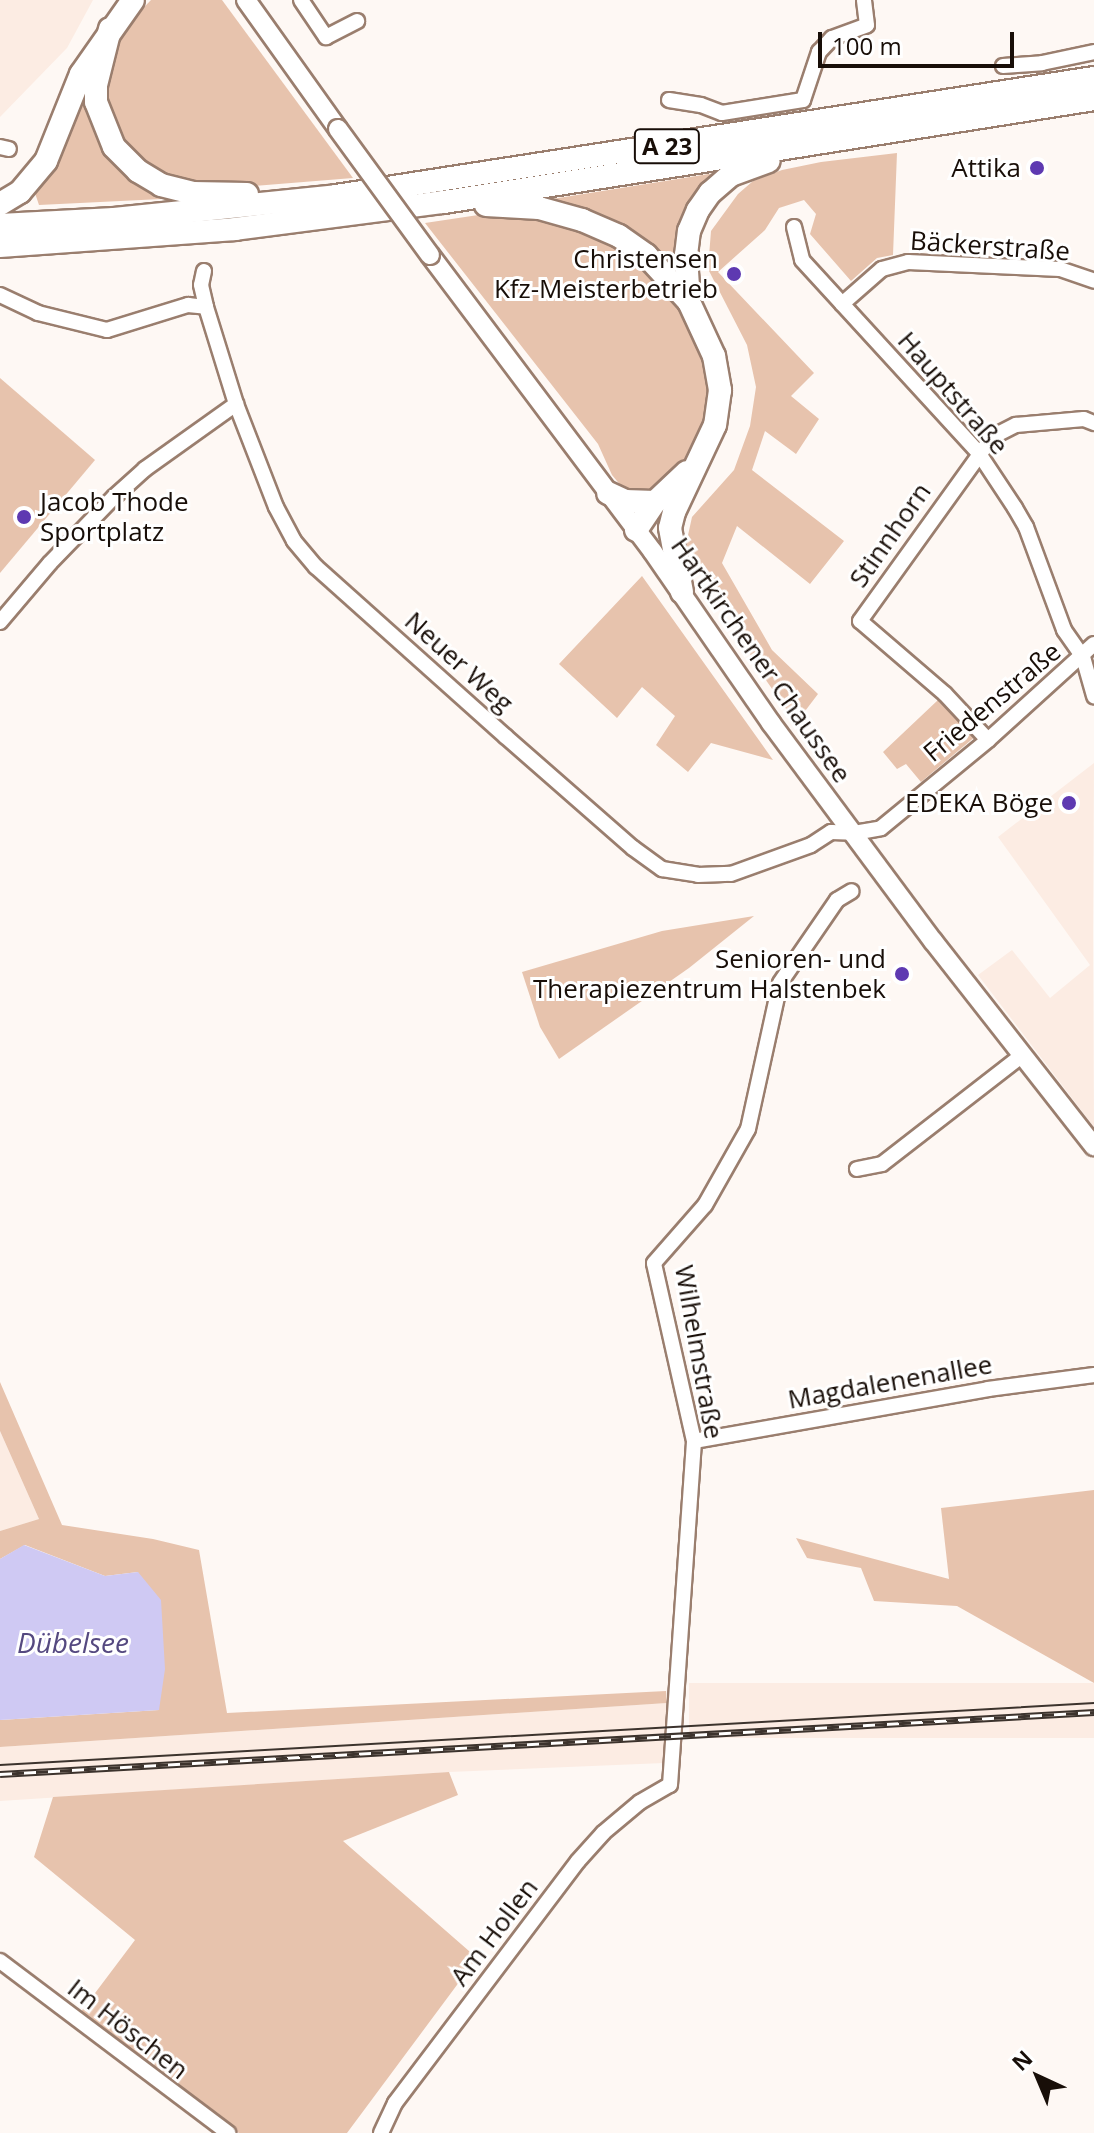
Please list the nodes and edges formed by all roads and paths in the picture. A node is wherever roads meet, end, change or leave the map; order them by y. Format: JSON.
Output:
{"nodes":[{"id":1,"x":133,"y":0,"type":"edge"},
{"id":2,"x":246,"y":0,"type":"edge"},
{"id":3,"x":301,"y":0,"type":"edge"},
{"id":4,"x":864,"y":0,"type":"edge"},
{"id":5,"x":357,"y":21,"type":"dead end"},
{"id":6,"x":110,"y":29,"type":"junction"},
{"id":7,"x":1094,"y":52,"type":"edge"},
{"id":8,"x":1003,"y":66,"type":"dead end"},
{"id":9,"x":1094,"y":78,"type":"edge"},
{"id":10,"x":1094,"y":99,"type":"edge"},
{"id":11,"x":669,"y":100,"type":"dead end"},
{"id":12,"x":828,"y":141,"type":"junction"},
{"id":13,"x":336,"y":196,"type":"junction"},
{"id":14,"x":444,"y":202,"type":"junction"},
{"id":15,"x":0,"y":204,"type":"edge"},
{"id":16,"x":0,"y":225,"type":"edge"},
{"id":17,"x":794,"y":227,"type":"dead end"},
{"id":18,"x":0,"y":246,"type":"edge"},
{"id":19,"x":204,"y":271,"type":"dead end"},
{"id":20,"x":1094,"y":281,"type":"edge"},
{"id":21,"x":0,"y":295,"type":"edge"},
{"id":22,"x":689,"y":302,"type":"junction"},
{"id":23,"x":842,"y":304,"type":"junction"},
{"id":24,"x":206,"y":307,"type":"junction"},
{"id":25,"x":236,"y":404,"type":"junction"},
{"id":26,"x":1094,"y":423,"type":"edge"},
{"id":27,"x":978,"y":452,"type":"junction"},
{"id":28,"x":608,"y":493,"type":"junction"},
{"id":29,"x":664,"y":507,"type":"junction"},
{"id":30,"x":636,"y":530,"type":"junction"},
{"id":31,"x":682,"y":592,"type":"junction"},
{"id":32,"x":0,"y":622,"type":"edge"},
{"id":33,"x":1094,"y":644,"type":"edge"},
{"id":34,"x":1083,"y":657,"type":"junction"},
{"id":35,"x":1094,"y":696,"type":"edge"},
{"id":36,"x":988,"y":740,"type":"junction"},
{"id":37,"x":854,"y":833,"type":"junction"},
{"id":38,"x":852,"y":891,"type":"dead end"},
{"id":39,"x":1021,"y":1056,"type":"junction"},
{"id":40,"x":1094,"y":1146,"type":"edge"},
{"id":41,"x":857,"y":1169,"type":"dead end"},
{"id":42,"x":1094,"y":1375,"type":"edge"},
{"id":43,"x":694,"y":1441,"type":"junction"},
{"id":44,"x":670,"y":1785,"type":"joint"},
{"id":45,"x":0,"y":1961,"type":"edge"},
{"id":46,"x":228,"y":2133,"type":"edge"},
{"id":47,"x":381,"y":2133,"type":"edge"}],
"edges":[{"from":1,"to":6,"type":"highway"},
{"from":2,"to":28,"type":"main road","name":"Hartkirchener Chaussee","bridge":true},
{"from":3,"to":5,"type":"street"},
{"from":4,"to":11,"type":"street"},
{"from":6,"to":13,"type":"highway"},
{"from":6,"to":15,"type":"highway"},
{"from":7,"to":8,"type":"street"},
{"from":9,"to":13,"type":"highway","number":"A 23"},
{"from":10,"to":12,"type":"highway","number":"A 23"},
{"from":12,"to":14,"type":"highway","number":"A 23"},
{"from":12,"to":22,"type":"highway"},
{"from":13,"to":16,"type":"highway","number":"A 23"},
{"from":14,"to":18,"type":"highway","number":"A 23"},
{"from":14,"to":22,"type":"highway"},
{"from":17,"to":23,"type":"street","name":"Hauptstraße"},
{"from":19,"to":24,"type":"street","name":"Neuer Weg"},
{"from":20,"to":23,"type":"street","name":"Bäckerstraße"},
{"from":21,"to":24,"type":"street"},
{"from":22,"to":29,"type":"highway"},
{"from":23,"to":27,"type":"street","name":"Hauptstraße"},
{"from":24,"to":25,"type":"street","name":"Neuer Weg"},
{"from":25,"to":32,"type":"street"},
{"from":25,"to":37,"type":"street","name":"Neuer Weg"},
{"from":26,"to":27,"type":"street"},
{"from":27,"to":34,"type":"street","name":"Hauptstraße"},
{"from":27,"to":36,"type":"street","name":"Stinnhorn"},
{"from":28,"to":29,"type":"highway"},
{"from":28,"to":30,"type":"main road","name":"Hartkirchener Chaussee"},
{"from":29,"to":30,"type":"highway"},
{"from":29,"to":31,"type":"highway"},
{"from":30,"to":31,"type":"main road","name":"Hartkirchener Chaussee"},
{"from":31,"to":37,"type":"main road","name":"Hartkirchener Chaussee"},
{"from":33,"to":34,"type":"street","name":"Friedenstraße"},
{"from":34,"to":35,"type":"street","name":"Hauptstraße"},
{"from":34,"to":36,"type":"street","name":"Friedenstraße"},
{"from":36,"to":37,"type":"street","name":"Friedenstraße"},
{"from":37,"to":39,"type":"main road","name":"Hartkirchener Chaussee"},
{"from":38,"to":43,"type":"street","name":"Wilhelmstraße"},
{"from":39,"to":40,"type":"main road","name":"Hartkirchener Chaussee"},
{"from":39,"to":41,"type":"street"},
{"from":42,"to":43,"type":"street","name":"Magdalenenallee"},
{"from":43,"to":44,"type":"street","name":"Wilhelmstraße"},
{"from":44,"to":47,"type":"street","name":"Am Hollen"},
{"from":45,"to":46,"type":"street","name":"Im Höschen"}]}
